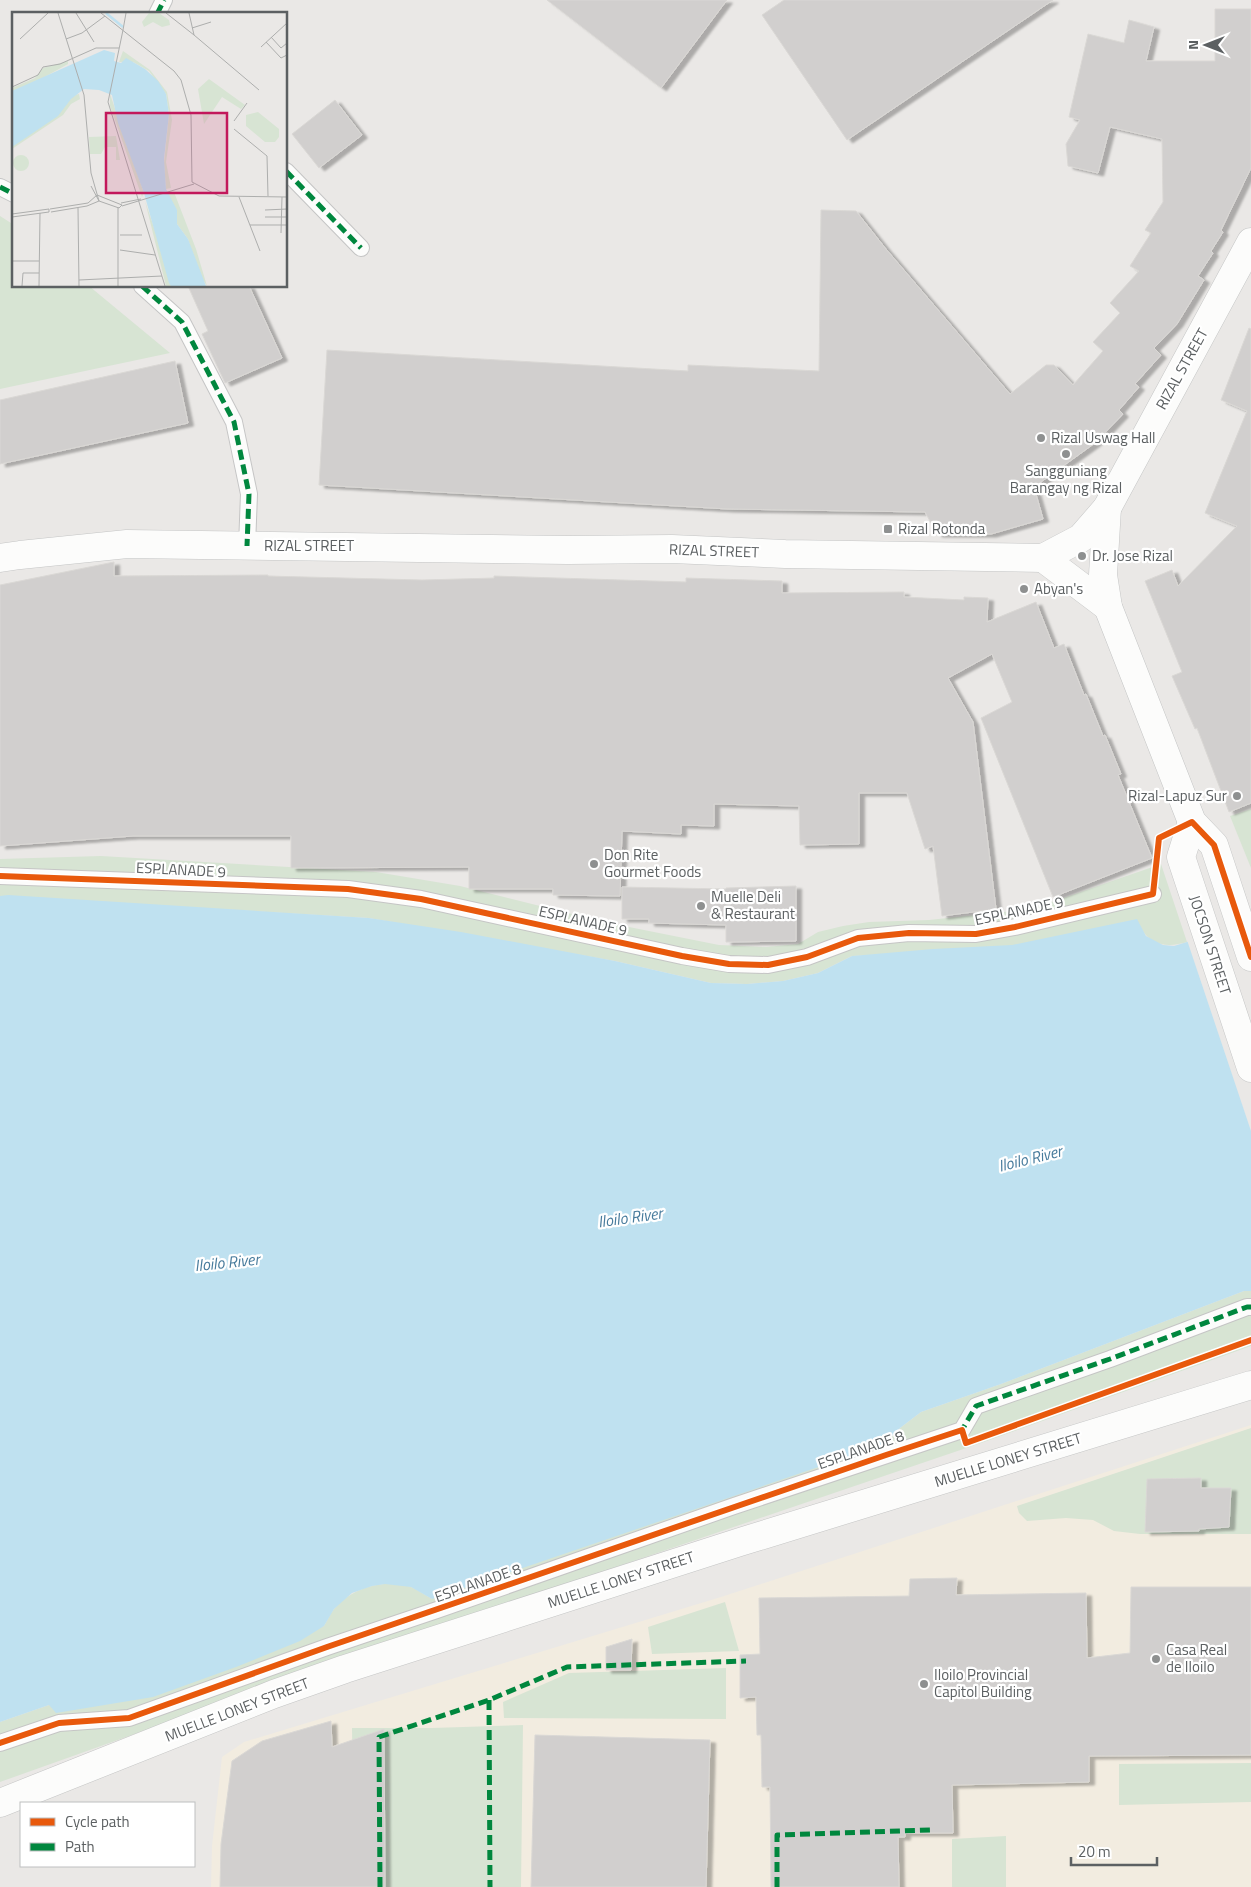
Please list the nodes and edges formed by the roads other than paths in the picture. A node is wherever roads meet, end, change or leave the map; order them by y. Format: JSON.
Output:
{"nodes":[{"id":1,"x":164,"y":0,"type":"edge"},
{"id":2,"x":157,"y":12,"type":"edge"},
{"id":3,"x":288,"y":173,"type":"edge"},
{"id":4,"x":0,"y":187,"type":"edge"},
{"id":5,"x":12,"y":193,"type":"edge"},
{"id":6,"x":1251,"y":242,"type":"edge"},
{"id":7,"x":361,"y":248,"type":"dead end"},
{"id":8,"x":144,"y":288,"type":"edge"},
{"id":9,"x":1107,"y":508,"type":"junction"},
{"id":10,"x":247,"y":546,"type":"junction"},
{"id":11,"x":0,"y":558,"type":"edge"},
{"id":12,"x":1043,"y":558,"type":"junction"},
{"id":13,"x":1108,"y":607,"type":"junction"},
{"id":14,"x":1192,"y":822,"type":"junction"},
{"id":15,"x":0,"y":876,"type":"edge"},
{"id":16,"x":1153,"y":894,"type":"dead end"},
{"id":17,"x":1251,"y":957,"type":"edge"},
{"id":18,"x":1251,"y":1068,"type":"edge"},
{"id":19,"x":1251,"y":1307,"type":"edge"},
{"id":20,"x":1251,"y":1384,"type":"edge"},
{"id":21,"x":0,"y":1743,"type":"edge"},
{"id":22,"x":0,"y":1803,"type":"edge"}],
"edges":[{"from":1,"to":2,"type":"street"},
{"from":3,"to":7,"type":"street"},
{"from":4,"to":5,"type":"street"},
{"from":6,"to":9,"type":"main road","name":"RIZAL STREET"},
{"from":8,"to":10,"type":"street"},
{"from":9,"to":12,"type":"main road","name":"RIZAL STREET"},
{"from":9,"to":13,"type":"main road"},
{"from":10,"to":11,"type":"main road","name":"RIZAL STREET"},
{"from":10,"to":12,"type":"main road","name":"RIZAL STREET"},
{"from":12,"to":13,"type":"main road"},
{"from":13,"to":14,"type":"main road"},
{"from":14,"to":17,"type":"main road"},
{"from":14,"to":18,"type":"main road","name":"JOCSON STREET"},
{"from":15,"to":16,"type":"street","name":"ESPLANADE 9"},
{"from":19,"to":21,"type":"street","name":"ESPLANADE 8"},
{"from":20,"to":22,"type":"main road","name":"MUELLE LONEY STREET"}]}
